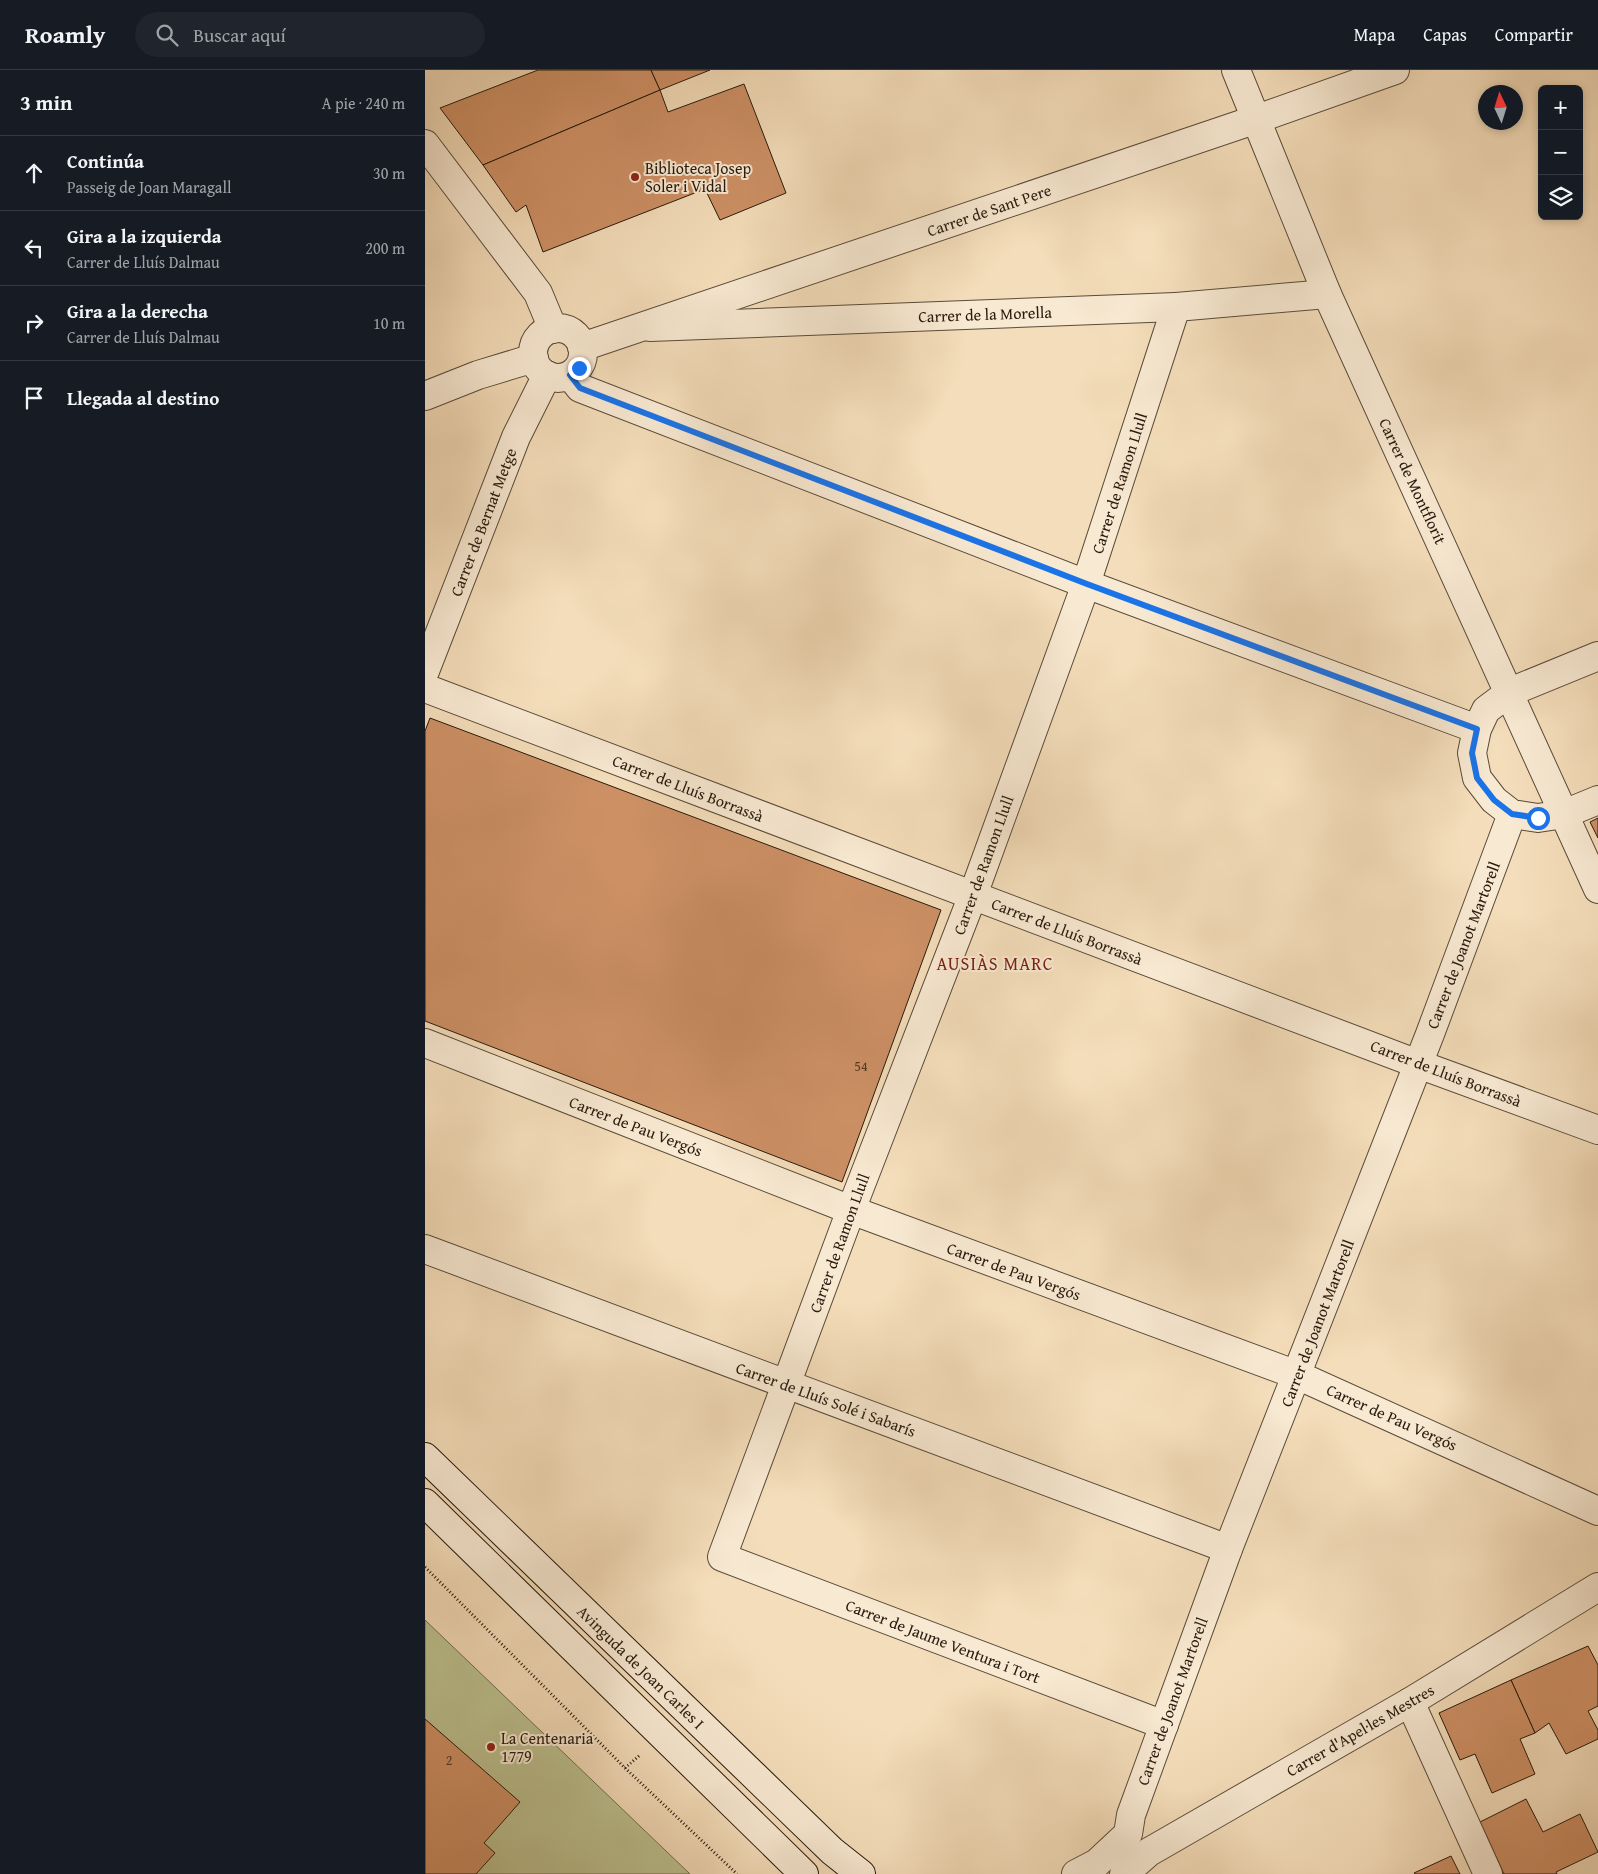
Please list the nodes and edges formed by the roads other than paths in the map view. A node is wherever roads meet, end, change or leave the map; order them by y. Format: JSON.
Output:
{"nodes":[{"id":1,"x":1236,"y":70,"type":"edge"},
{"id":2,"x":1395,"y":70,"type":"edge"},
{"id":3,"x":1257,"y":119,"type":"junction"},
{"id":4,"x":425,"y":144,"type":"edge"},
{"id":5,"x":1327,"y":294,"type":"junction"},
{"id":6,"x":1176,"y":307,"type":"junction"},
{"id":7,"x":642,"y":327,"type":"junction"},
{"id":8,"x":553,"y":329,"type":"junction"},
{"id":9,"x":582,"y":347,"type":"junction"},
{"id":10,"x":550,"y":369,"type":"junction"},
{"id":11,"x":425,"y":396,"type":"edge"},
{"id":12,"x":1087,"y":584,"type":"junction"},
{"id":13,"x":1598,"y":656,"type":"edge"},
{"id":14,"x":425,"y":671,"type":"edge"},
{"id":15,"x":425,"y":688,"type":"edge"},
{"id":16,"x":1510,"y":692,"type":"junction"},
{"id":17,"x":1477,"y":729,"type":"junction"},
{"id":18,"x":1598,"y":800,"type":"edge"},
{"id":19,"x":1512,"y":814,"type":"junction"},
{"id":20,"x":1564,"y":814,"type":"junction"},
{"id":21,"x":1598,"y":890,"type":"edge"},
{"id":22,"x":973,"y":895,"type":"junction"},
{"id":23,"x":425,"y":1043,"type":"edge"},
{"id":24,"x":1417,"y":1064,"type":"junction"},
{"id":25,"x":1598,"y":1130,"type":"edge"},
{"id":26,"x":851,"y":1210,"type":"junction"},
{"id":27,"x":425,"y":1249,"type":"edge"},
{"id":28,"x":1297,"y":1375,"type":"junction"},
{"id":29,"x":787,"y":1384,"type":"junction"},
{"id":30,"x":425,"y":1457,"type":"edge"},
{"id":31,"x":425,"y":1503,"type":"edge"},
{"id":32,"x":1598,"y":1511,"type":"edge"},
{"id":33,"x":1228,"y":1549,"type":"junction"},
{"id":34,"x":722,"y":1557,"type":"joint"},
{"id":35,"x":1598,"y":1587,"type":"edge"},
{"id":36,"x":1409,"y":1702,"type":"junction"},
{"id":37,"x":1164,"y":1725,"type":"junction"},
{"id":38,"x":1128,"y":1834,"type":"junction"},
{"id":39,"x":1149,"y":1852,"type":"junction"},
{"id":40,"x":804,"y":1874,"type":"edge"},
{"id":41,"x":861,"y":1874,"type":"edge"},
{"id":42,"x":1076,"y":1874,"type":"edge"},
{"id":43,"x":1125,"y":1874,"type":"edge"},
{"id":44,"x":1488,"y":1874,"type":"edge"}],
"edges":[{"from":1,"to":3,"type":"street","name":"Carrer de Montflorit"},
{"from":2,"to":3,"type":"street","name":"Carrer de Sant Pere"},
{"from":3,"to":5,"type":"street","name":"Carrer de Montflorit"},
{"from":3,"to":7,"type":"street","name":"Carrer de Sant Pere"},
{"from":4,"to":8,"type":"street"},
{"from":5,"to":6,"type":"street","name":"Carrer de la Morella"},
{"from":5,"to":16,"type":"street","name":"Carrer de Montflorit"},
{"from":6,"to":7,"type":"street","name":"Carrer de la Morella"},
{"from":6,"to":12,"type":"street","name":"Carrer de Ramon Llull"},
{"from":7,"to":9,"type":"street","name":"Carrer de Sant Pere"},
{"from":8,"to":9,"type":"street"},
{"from":8,"to":10,"type":"street"},
{"from":9,"to":10,"type":"street"},
{"from":10,"to":11,"type":"street"},
{"from":10,"to":12,"type":"street"},
{"from":10,"to":14,"type":"street","name":"Carrer de Bernat Metge"},
{"from":12,"to":17,"type":"street"},
{"from":12,"to":22,"type":"street","name":"Carrer de Ramon Llull"},
{"from":13,"to":16,"type":"street"},
{"from":15,"to":22,"type":"street","name":"Carrer de Lluís Borrassà"},
{"from":16,"to":17,"type":"street"},
{"from":16,"to":20,"type":"street","name":"Carrer de Montflorit"},
{"from":17,"to":19,"type":"street"},
{"from":18,"to":20,"type":"street"},
{"from":19,"to":20,"type":"street"},
{"from":19,"to":24,"type":"street","name":"Carrer de Joanot Martorell"},
{"from":20,"to":21,"type":"street","name":"Carrer de Montflorit"},
{"from":22,"to":24,"type":"street","name":"Carrer de Lluís Borrassà"},
{"from":22,"to":26,"type":"street","name":"Carrer de Ramon Llull"},
{"from":23,"to":26,"type":"street","name":"Carrer de Pau Vergós"},
{"from":24,"to":25,"type":"street","name":"Carrer de Lluís Borrassà"},
{"from":24,"to":28,"type":"street","name":"Carrer de Joanot Martorell"},
{"from":26,"to":28,"type":"street","name":"Carrer de Pau Vergós"},
{"from":26,"to":29,"type":"street","name":"Carrer de Ramon Llull"},
{"from":27,"to":29,"type":"street","name":"Carrer de Lluís Solé i Sabarís"},
{"from":28,"to":32,"type":"street","name":"Carrer de Pau Vergós"},
{"from":28,"to":33,"type":"street","name":"Carrer de Joanot Martorell"},
{"from":29,"to":33,"type":"street","name":"Carrer de Lluís Solé i Sabarís"},
{"from":29,"to":34,"type":"street","name":"Carrer de Ramon Llull"},
{"from":30,"to":41,"type":"street","name":"Avinguda de Joan Carles I"},
{"from":31,"to":40,"type":"street","name":"Avinguda de Joan Carles I"},
{"from":33,"to":37,"type":"street","name":"Carrer de Joanot Martorell"},
{"from":34,"to":37,"type":"street","name":"Carrer de Jaume Ventura i Tort"},
{"from":35,"to":36,"type":"street","name":"Carrer d'Apel·les Mestres"},
{"from":36,"to":39,"type":"street","name":"Carrer d'Apel·les Mestres"},
{"from":36,"to":44,"type":"street"},
{"from":37,"to":38,"type":"street","name":"Carrer de Joanot Martorell"},
{"from":38,"to":39,"type":"street"},
{"from":38,"to":42,"type":"street"},
{"from":39,"to":43,"type":"street","name":"Carrer d'Apel·les Mestres"}]}
